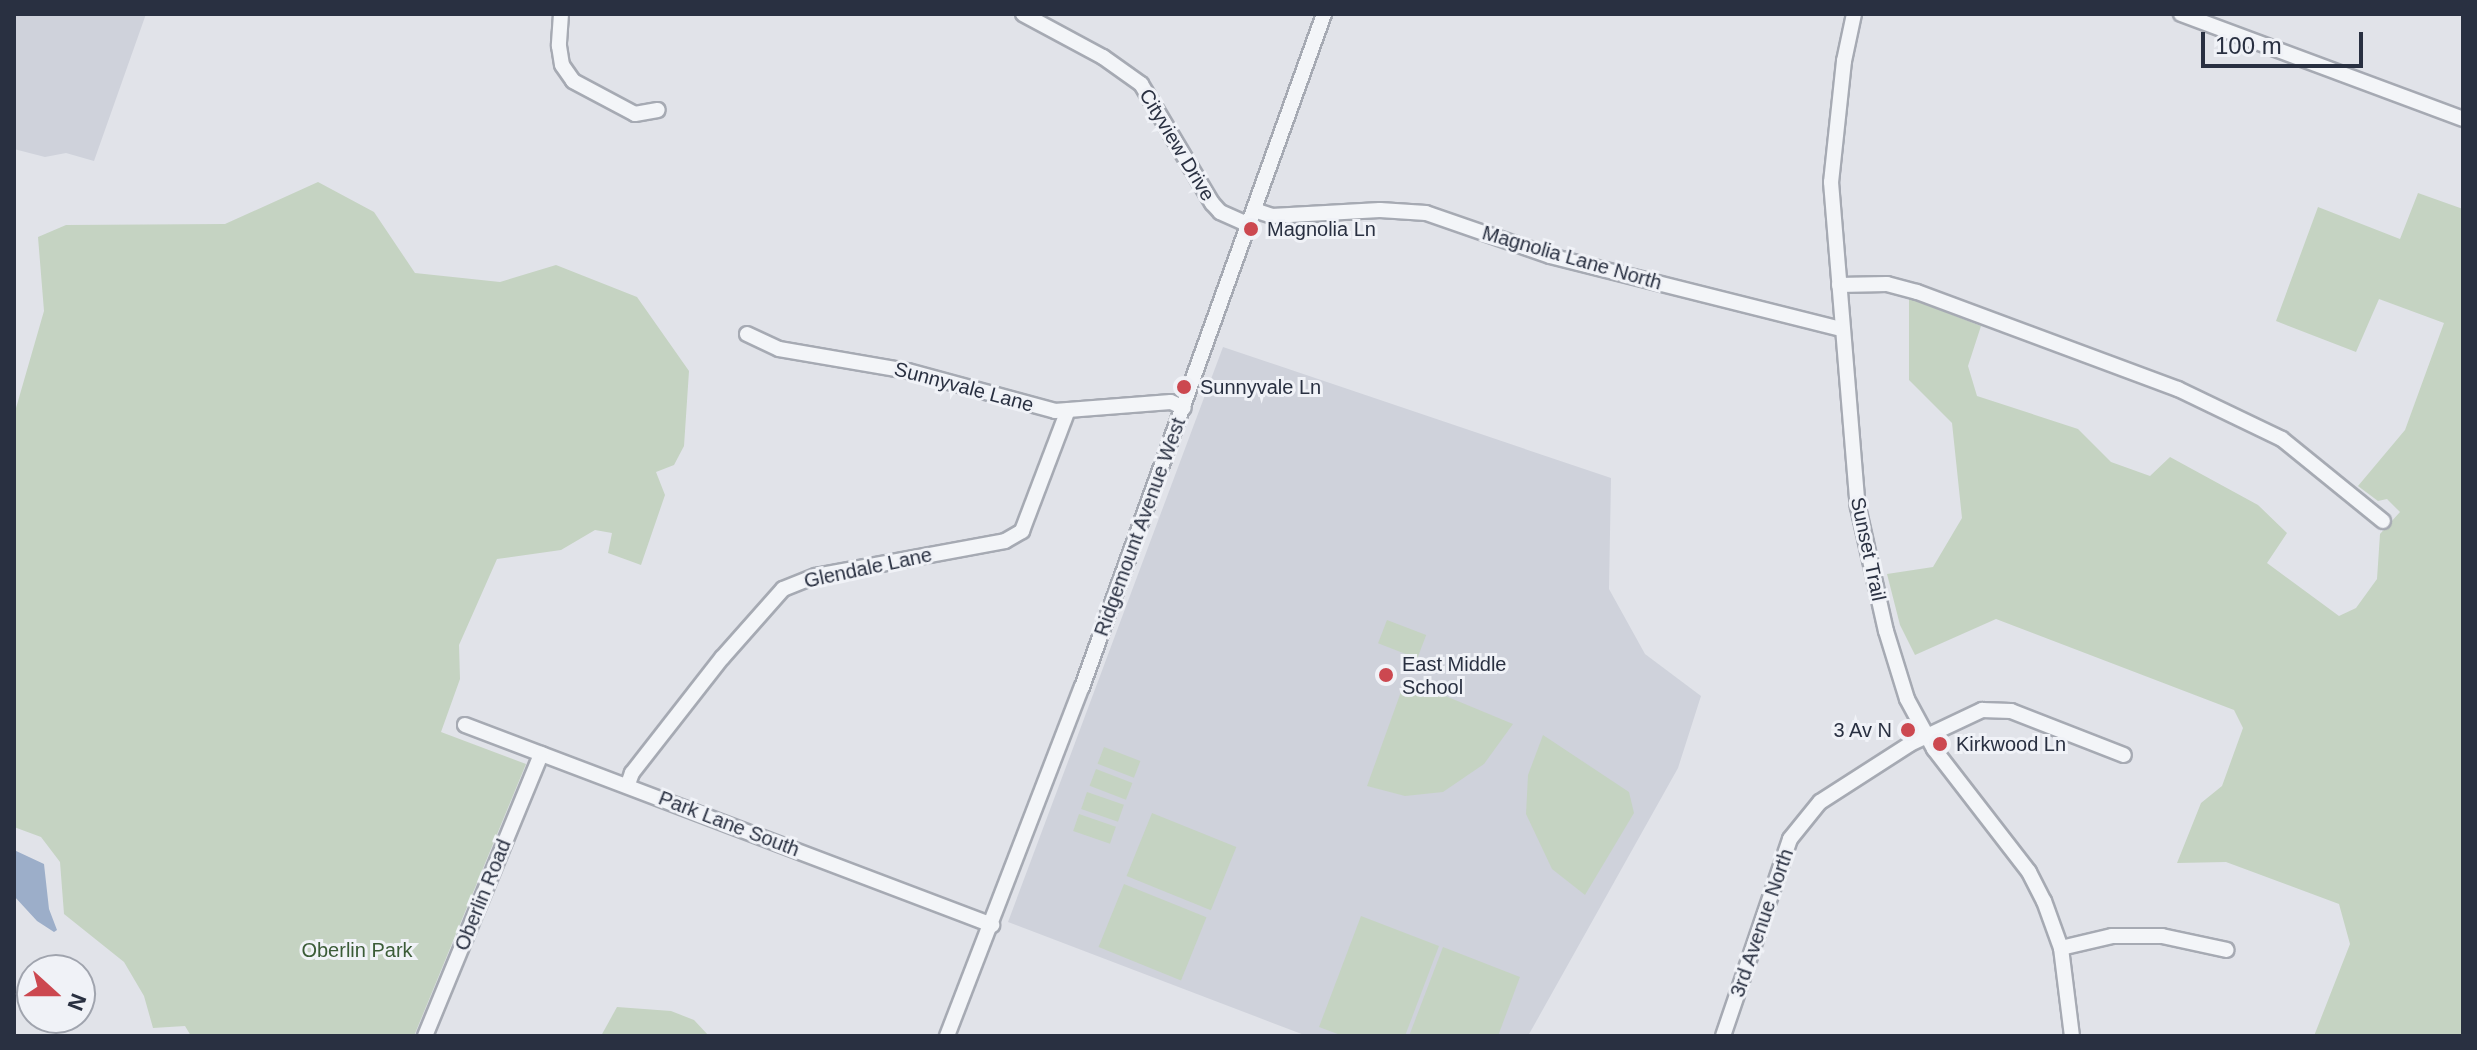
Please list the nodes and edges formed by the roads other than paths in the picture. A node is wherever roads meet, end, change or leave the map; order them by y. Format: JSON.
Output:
{"nodes":[{"id":1,"x":561,"y":14,"type":"edge"},
{"id":2,"x":1023,"y":14,"type":"edge"},
{"id":3,"x":1324,"y":14,"type":"edge"},
{"id":4,"x":1854,"y":14,"type":"edge"},
{"id":5,"x":2181,"y":14,"type":"edge"},
{"id":6,"x":658,"y":110,"type":"dead end"},
{"id":7,"x":2463,"y":119,"type":"edge"},
{"id":8,"x":1254,"y":210,"type":"junction"},
{"id":9,"x":1249,"y":225,"type":"junction"},
{"id":10,"x":1839,"y":285,"type":"junction"},
{"id":11,"x":1841,"y":329,"type":"junction"},
{"id":12,"x":747,"y":334,"type":"dead end"},
{"id":13,"x":1184,"y":408,"type":"junction"},
{"id":14,"x":1068,"y":410,"type":"junction"},
{"id":15,"x":2383,"y":521,"type":"dead end"},
{"id":16,"x":465,"y":725,"type":"dead end"},
{"id":17,"x":1927,"y":736,"type":"junction"},
{"id":18,"x":541,"y":754,"type":"junction"},
{"id":19,"x":2124,"y":755,"type":"dead end"},
{"id":20,"x":628,"y":784,"type":"junction"},
{"id":21,"x":992,"y":925,"type":"junction"},
{"id":22,"x":2061,"y":948,"type":"junction"},
{"id":23,"x":2227,"y":950,"type":"dead end"},
{"id":24,"x":425,"y":1036,"type":"edge"},
{"id":25,"x":947,"y":1036,"type":"edge"},
{"id":26,"x":1723,"y":1036,"type":"edge"},
{"id":27,"x":2072,"y":1036,"type":"edge"}],
"edges":[{"from":1,"to":6,"type":"street"},
{"from":2,"to":9,"type":"street","name":"Cityview Drive"},
{"from":3,"to":8,"type":"street","name":"Ridgemount Avenue West"},
{"from":4,"to":10,"type":"street","name":"Sunset Trail"},
{"from":5,"to":7,"type":"street"},
{"from":8,"to":9,"type":"street","name":"Ridgemount Avenue West"},
{"from":8,"to":11,"type":"street","name":"Magnolia Lane North"},
{"from":9,"to":13,"type":"street","name":"Ridgemount Avenue West"},
{"from":10,"to":11,"type":"street","name":"Sunset Trail"},
{"from":10,"to":15,"type":"street"},
{"from":11,"to":17,"type":"street","name":"Sunset Trail"},
{"from":12,"to":14,"type":"street","name":"Sunnyvale Lane"},
{"from":13,"to":14,"type":"street","name":"Sunnyvale Lane"},
{"from":13,"to":21,"type":"street","name":"Ridgemount Avenue West"},
{"from":14,"to":20,"type":"street","name":"Glendale Lane"},
{"from":16,"to":18,"type":"street","name":"Park Lane South"},
{"from":17,"to":19,"type":"street","name":"3rd Avenue North"},
{"from":17,"to":22,"type":"street","name":"Sunset Trail"},
{"from":17,"to":26,"type":"street","name":"3rd Avenue North"},
{"from":18,"to":20,"type":"street","name":"Park Lane South"},
{"from":18,"to":24,"type":"street","name":"Oberlin Road"},
{"from":20,"to":21,"type":"street","name":"Park Lane South"},
{"from":21,"to":25,"type":"street","name":"Ridgemount Avenue West"},
{"from":22,"to":23,"type":"street"},
{"from":22,"to":27,"type":"street","name":"Sunset Trail"}]}
